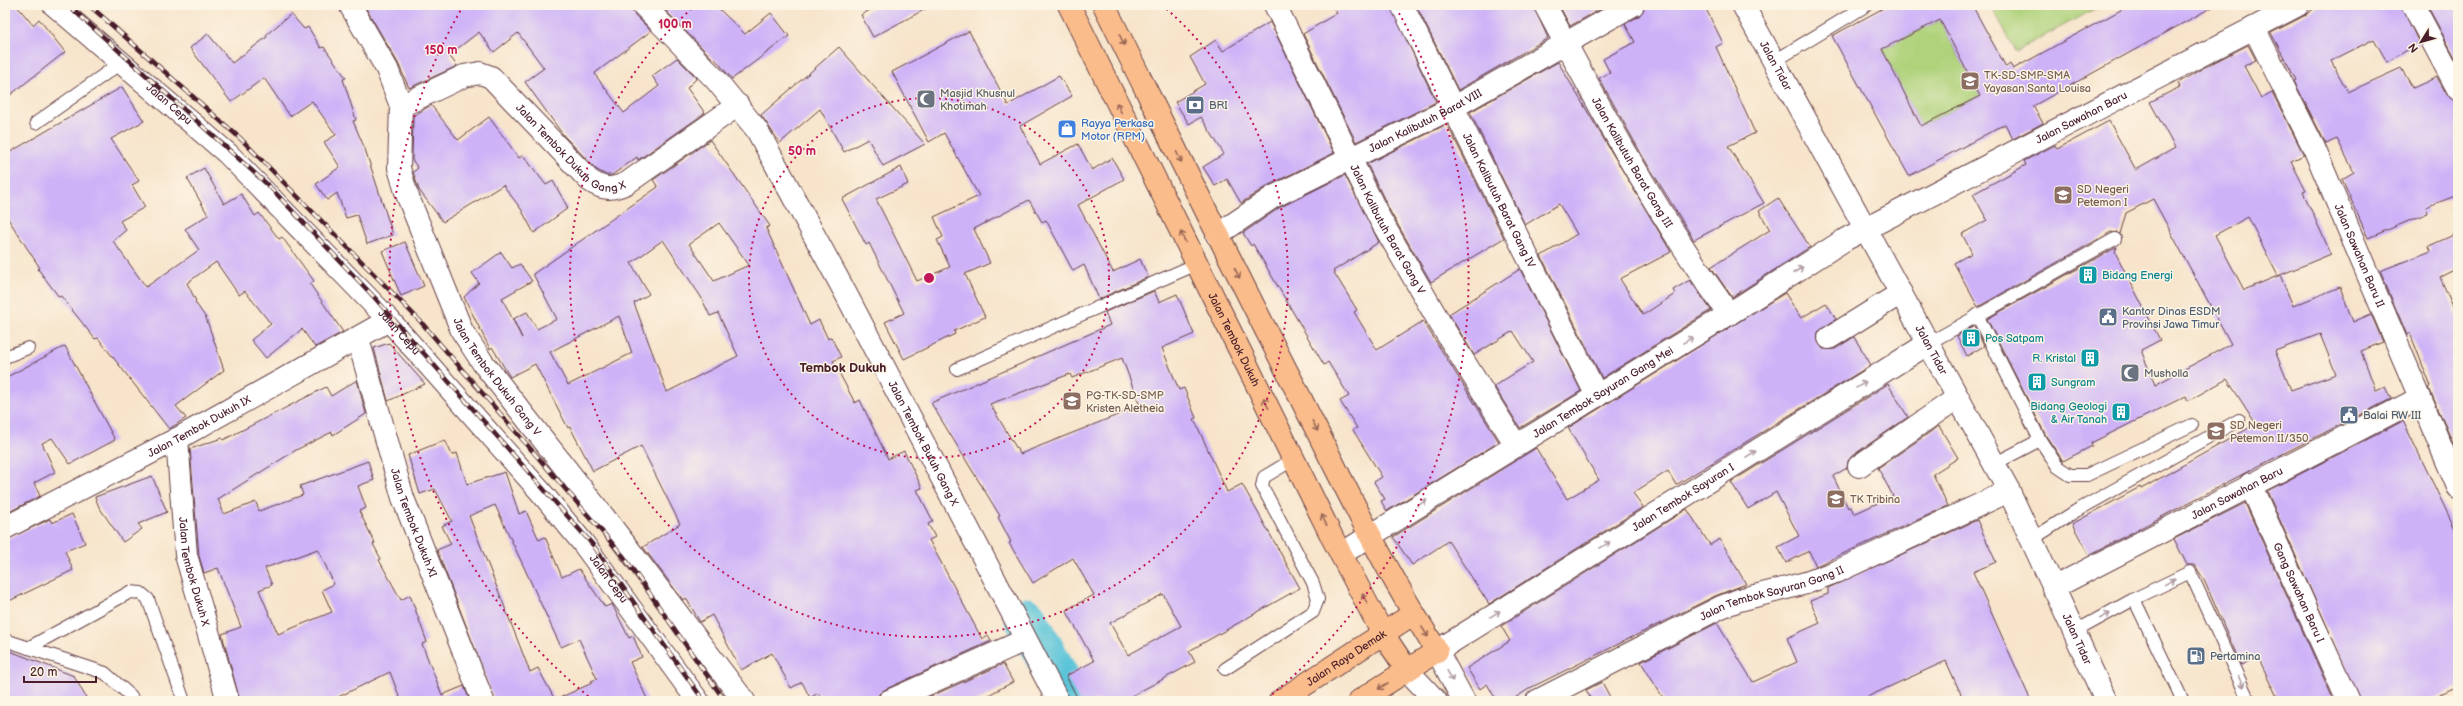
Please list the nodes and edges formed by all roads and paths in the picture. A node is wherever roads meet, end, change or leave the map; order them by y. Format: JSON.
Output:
{"nodes":[{"id":1,"x":54,"y":5,"type":"edge"},
{"id":2,"x":350,"y":5,"type":"edge"},
{"id":3,"x":643,"y":5,"type":"edge"},
{"id":4,"x":1069,"y":5,"type":"edge"},
{"id":5,"x":1104,"y":5,"type":"edge"},
{"id":6,"x":1275,"y":5,"type":"edge"},
{"id":7,"x":1402,"y":5,"type":"edge"},
{"id":8,"x":1545,"y":5,"type":"edge"},
{"id":9,"x":1633,"y":5,"type":"edge"},
{"id":10,"x":1743,"y":5,"type":"edge"},
{"id":11,"x":1867,"y":5,"type":"edge"},
{"id":12,"x":2298,"y":5,"type":"edge"},
{"id":13,"x":2413,"y":5,"type":"edge"},
{"id":14,"x":2254,"y":28,"type":"junction"},
{"id":15,"x":1565,"y":42,"type":"junction"},
{"id":16,"x":122,"y":62,"type":"junction"},
{"id":17,"x":1773,"y":62,"type":"junction"},
{"id":18,"x":2458,"y":89,"type":"edge"},
{"id":19,"x":738,"y":105,"type":"junction"},
{"id":20,"x":401,"y":106,"type":"junction"},
{"id":21,"x":1452,"y":108,"type":"junction"},
{"id":22,"x":36,"y":123,"type":"dead end"},
{"id":23,"x":1349,"y":159,"type":"junction"},
{"id":24,"x":1864,"y":229,"type":"junction"},
{"id":25,"x":1217,"y":235,"type":"junction"},
{"id":26,"x":2115,"y":239,"type":"dead end"},
{"id":27,"x":1197,"y":264,"type":"junction"},
{"id":28,"x":1901,"y":293,"type":"junction"},
{"id":29,"x":1729,"y":314,"type":"junction"},
{"id":30,"x":1977,"y":315,"type":"junction"},
{"id":31,"x":389,"y":320,"type":"junction"},
{"id":32,"x":1829,"y":338,"type":"dead end"},
{"id":33,"x":358,"y":339,"type":"junction"},
{"id":34,"x":1929,"y":343,"type":"junction"},
{"id":35,"x":28,"y":348,"type":"dead end"},
{"id":36,"x":5,"y":357,"type":"edge"},
{"id":37,"x":957,"y":369,"type":"dead end"},
{"id":38,"x":1597,"y":396,"type":"junction"},
{"id":39,"x":1957,"y":398,"type":"junction"},
{"id":40,"x":2420,"y":398,"type":"junction"},
{"id":41,"x":2239,"y":420,"type":"dead end"},
{"id":42,"x":2192,"y":425,"type":"dead end"},
{"id":43,"x":177,"y":439,"type":"junction"},
{"id":44,"x":2040,"y":440,"type":"junction"},
{"id":45,"x":1516,"y":445,"type":"junction"},
{"id":46,"x":1294,"y":459,"type":"junction"},
{"id":47,"x":1994,"y":464,"type":"junction"},
{"id":48,"x":1859,"y":466,"type":"dead end"},
{"id":49,"x":2250,"y":484,"type":"junction"},
{"id":50,"x":2458,"y":487,"type":"edge"},
{"id":51,"x":2008,"y":491,"type":"junction"},
{"id":52,"x":5,"y":528,"type":"edge"},
{"id":53,"x":1370,"y":536,"type":"junction"},
{"id":54,"x":2031,"y":540,"type":"junction"},
{"id":55,"x":1341,"y":554,"type":"junction"},
{"id":56,"x":2053,"y":588,"type":"junction"},
{"id":57,"x":2134,"y":598,"type":"junction"},
{"id":58,"x":1413,"y":614,"type":"junction"},
{"id":59,"x":2074,"y":632,"type":"junction"},
{"id":60,"x":1383,"y":634,"type":"junction"},
{"id":61,"x":5,"y":640,"type":"edge"},
{"id":62,"x":1025,"y":640,"type":"junction"},
{"id":63,"x":28,"y":648,"type":"junction"},
{"id":64,"x":1437,"y":651,"type":"junction"},
{"id":65,"x":1225,"y":669,"type":"dead end"},
{"id":66,"x":1407,"y":670,"type":"junction"},
{"id":67,"x":134,"y":701,"type":"edge"},
{"id":68,"x":184,"y":701,"type":"edge"},
{"id":69,"x":228,"y":701,"type":"edge"},
{"id":70,"x":483,"y":701,"type":"edge"},
{"id":71,"x":698,"y":701,"type":"edge"},
{"id":72,"x":744,"y":701,"type":"edge"},
{"id":73,"x":889,"y":701,"type":"edge"},
{"id":74,"x":1058,"y":701,"type":"edge"},
{"id":75,"x":1280,"y":701,"type":"edge"},
{"id":76,"x":1359,"y":701,"type":"edge"},
{"id":77,"x":1436,"y":701,"type":"edge"},
{"id":78,"x":1464,"y":701,"type":"edge"},
{"id":79,"x":1538,"y":701,"type":"edge"},
{"id":80,"x":2106,"y":701,"type":"edge"},
{"id":81,"x":2183,"y":701,"type":"edge"},
{"id":82,"x":2249,"y":701,"type":"edge"},
{"id":83,"x":2348,"y":701,"type":"edge"}],
"edges":[{"from":1,"to":16,"type":"street","name":"Jalan Cepu"},
{"from":2,"to":20,"type":"street","name":"Jalan Tembok Dukuh Gang V"},
{"from":3,"to":19,"type":"street","name":"Jalan Tembok Butuh Gang X"},
{"from":27,"to":4,"type":"highway","name":"Jalan Tembok Dukuh","one_way":true},
{"from":5,"to":25,"type":"highway","one_way":true},
{"from":6,"to":23,"type":"street","name":"Jalan Kalibutuh Barat Gang V"},
{"from":7,"to":21,"type":"street","name":"Jalan Kalibutuh Barat Gang IV"},
{"from":8,"to":15,"type":"street","name":"Jalan Kalibutuh Barat Gang III"},
{"from":9,"to":15,"type":"street","name":"Jalan Kalibutuh Barat VIII"},
{"from":10,"to":17,"type":"street","name":"Jalan Tidar"},
{"from":11,"to":17,"type":"lane"},
{"from":12,"to":14,"type":"street","name":"Jalan Sawahan Baru"},
{"from":13,"to":18,"type":"street"},
{"from":14,"to":24,"type":"street","name":"Jalan Sawahan Baru"},
{"from":14,"to":40,"type":"street","name":"Jalan Sawahan Baru II"},
{"from":15,"to":21,"type":"street","name":"Jalan Kalibutuh Barat VIII"},
{"from":15,"to":29,"type":"street","name":"Jalan Kalibutuh Barat Gang III"},
{"from":16,"to":22,"type":"lane"},
{"from":16,"to":31,"type":"street","name":"Jalan Cepu"},
{"from":17,"to":24,"type":"street","name":"Jalan Tidar"},
{"from":19,"to":20,"type":"street","name":"Jalan Tembok Dukuh Gang X"},
{"from":19,"to":62,"type":"street","name":"Jalan Tembok Butuh Gang X"},
{"from":20,"to":72,"type":"street","name":"Jalan Tembok Dukuh Gang V"},
{"from":21,"to":23,"type":"street","name":"Jalan Kalibutuh Barat VIII"},
{"from":21,"to":38,"type":"street","name":"Jalan Kalibutuh Barat Gang IV"},
{"from":23,"to":25,"type":"street","name":"Jalan Kalibutuh Barat VIII"},
{"from":23,"to":45,"type":"street","name":"Jalan Kalibutuh Barat Gang V"},
{"from":24,"to":28,"type":"street","name":"Jalan Tidar"},
{"from":29,"to":24,"type":"street","name":"Jalan Tembok Sayuran Gang Mei","one_way":true},
{"from":25,"to":53,"type":"highway","one_way":true},
{"from":26,"to":30,"type":"lane"},
{"from":27,"to":37,"type":"lane"},
{"from":46,"to":27,"type":"highway","name":"Jalan Tembok Dukuh","one_way":true},
{"from":28,"to":32,"type":"street"},
{"from":28,"to":34,"type":"street","name":"Jalan Tidar"},
{"from":38,"to":29,"type":"street","name":"Jalan Tembok Sayuran Gang Mei","one_way":true},
{"from":30,"to":34,"type":"lane"},
{"from":30,"to":44,"type":"lane"},
{"from":31,"to":33,"type":"street","name":"Jalan Tembok Dukuh IX"},
{"from":31,"to":71,"type":"street","name":"Jalan Cepu"},
{"from":33,"to":43,"type":"street","name":"Jalan Tembok Dukuh IX"},
{"from":33,"to":70,"type":"street","name":"Jalan Tembok Dukuh XI"},
{"from":34,"to":39,"type":"street","name":"Jalan Tidar"},
{"from":64,"to":34,"type":"street","name":"Jalan Tembok Sayuran I","one_way":true},
{"from":35,"to":36,"type":"lane"},
{"from":38,"to":45,"type":"street","name":"Jalan Tembok Sayuran Gang Mei"},
{"from":39,"to":47,"type":"street","name":"Jalan Tidar"},
{"from":39,"to":48,"type":"street"},
{"from":40,"to":49,"type":"street","name":"Jalan Sawahan Baru"},
{"from":40,"to":50,"type":"street","name":"Jalan Sawahan Baru II"},
{"from":41,"to":54,"type":"lane"},
{"from":42,"to":44,"type":"lane"},
{"from":43,"to":52,"type":"street","name":"Jalan Tembok Dukuh IX"},
{"from":43,"to":69,"type":"street","name":"Jalan Tembok Dukuh X"},
{"from":44,"to":47,"type":"lane"},
{"from":53,"to":45,"type":"street","name":"Jalan Tembok Sayuran Gang Mei","one_way":true},
{"from":55,"to":46,"type":"highway","name":"Jalan Tembok Dukuh","one_way":true},
{"from":46,"to":65,"type":"lane"},
{"from":47,"to":51,"type":"street","name":"Jalan Tidar"},
{"from":49,"to":56,"type":"street","name":"Jalan Sawahan Baru"},
{"from":49,"to":83,"type":"street","name":"Gang Sawahan Baru I"},
{"from":51,"to":54,"type":"street","name":"Jalan Tidar"},
{"from":51,"to":79,"type":"street","name":"Jalan Tembok Sayuran Gang II"},
{"from":53,"to":55,"type":"street","name":"Jalan Tembok Sayuran Gang Mei"},
{"from":53,"to":58,"type":"highway"},
{"from":54,"to":56,"type":"street","name":"Jalan Tidar"},
{"from":60,"to":55,"type":"highway","name":"Jalan Tembok Dukuh","one_way":true},
{"from":56,"to":59,"type":"street","name":"Jalan Tidar"},
{"from":59,"to":57,"type":"lane","one_way":true},
{"from":57,"to":81,"type":"lane"},
{"from":57,"to":82,"type":"lane","one_way":true},
{"from":58,"to":60,"type":"highway","name":"Jalan Raya Demak"},
{"from":58,"to":64,"type":"highway","one_way":true},
{"from":59,"to":80,"type":"street","name":"Jalan Tidar"},
{"from":60,"to":66,"type":"highway","name":"Jalan Tembok Dukuh"},
{"from":60,"to":75,"type":"highway","name":"Jalan Raya Demak"},
{"from":61,"to":63,"type":"lane"},
{"from":62,"to":73,"type":"street"},
{"from":62,"to":74,"type":"street","name":"Jalan Tembok Butuh Gang X"},
{"from":63,"to":67,"type":"lane"},
{"from":63,"to":68,"type":"lane"},
{"from":64,"to":66,"type":"highway"},
{"from":64,"to":78,"type":"street","one_way":true},
{"from":66,"to":76,"type":"highway","one_way":true},
{"from":66,"to":77,"type":"street"}]}
